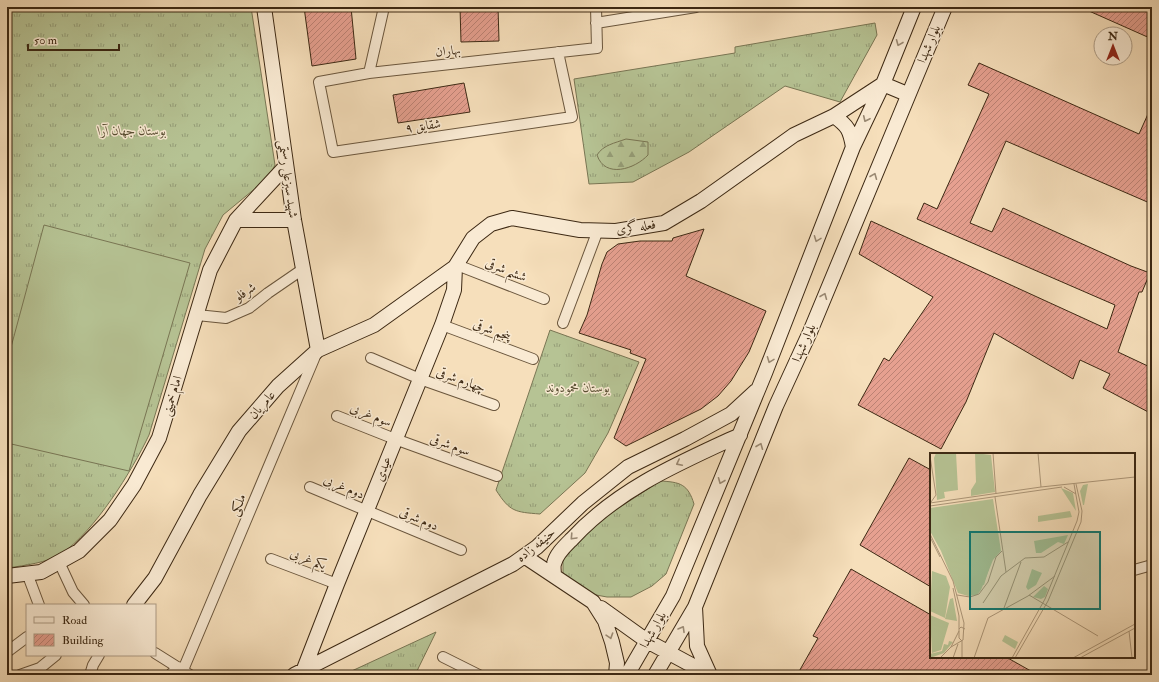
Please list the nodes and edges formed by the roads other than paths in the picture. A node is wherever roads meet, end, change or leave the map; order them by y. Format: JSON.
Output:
{"nodes":[{"id":1,"x":264,"y":7,"type":"edge"},
{"id":2,"x":384,"y":7,"type":"edge"},
{"id":3,"x":596,"y":7,"type":"edge"},
{"id":4,"x":696,"y":7,"type":"edge"},
{"id":5,"x":914,"y":7,"type":"edge"},
{"id":6,"x":945,"y":7,"type":"edge"},
{"id":7,"x":596,"y":23,"type":"junction"},
{"id":8,"x":558,"y":52,"type":"junction"},
{"id":9,"x":369,"y":73,"type":"junction"},
{"id":10,"x":883,"y":84,"type":"junction"},
{"id":11,"x":907,"y":94,"type":"junction"},
{"id":12,"x":834,"y":116,"type":"junction"},
{"id":13,"x":853,"y":147,"type":"junction"},
{"id":14,"x":286,"y":166,"type":"junction"},
{"id":15,"x":236,"y":220,"type":"junction"},
{"id":16,"x":294,"y":220,"type":"junction"},
{"id":17,"x":598,"y":230,"type":"junction"},
{"id":18,"x":456,"y":266,"type":"junction"},
{"id":19,"x":303,"y":269,"type":"junction"},
{"id":20,"x":544,"y":299,"type":"dead end"},
{"id":21,"x":196,"y":315,"type":"junction"},
{"id":22,"x":563,"y":324,"type":"dead end"},
{"id":23,"x":442,"y":325,"type":"junction"},
{"id":24,"x":318,"y":350,"type":"junction"},
{"id":25,"x":371,"y":358,"type":"dead end"},
{"id":26,"x":533,"y":359,"type":"dead end"},
{"id":27,"x":420,"y":378,"type":"junction"},
{"id":28,"x":759,"y":388,"type":"junction"},
{"id":29,"x":494,"y":405,"type":"dead end"},
{"id":30,"x":338,"y":416,"type":"dead end"},
{"id":31,"x":740,"y":435,"type":"junction"},
{"id":32,"x":395,"y":439,"type":"junction"},
{"id":33,"x":497,"y":476,"type":"dead end"},
{"id":34,"x":310,"y":487,"type":"dead end"},
{"id":35,"x":367,"y":511,"type":"junction"},
{"id":36,"x":461,"y":550,"type":"dead end"},
{"id":37,"x":524,"y":556,"type":"junction"},
{"id":38,"x":271,"y":559,"type":"dead end"},
{"id":39,"x":59,"y":562,"type":"junction"},
{"id":40,"x":1152,"y":565,"type":"edge"},
{"id":41,"x":1135,"y":570,"type":"edge"},
{"id":42,"x":28,"y":573,"type":"junction"},
{"id":43,"x":7,"y":576,"type":"edge"},
{"id":44,"x":554,"y":576,"type":"junction"},
{"id":45,"x":337,"y":584,"type":"junction"},
{"id":46,"x":593,"y":602,"type":"junction"},
{"id":47,"x":39,"y":604,"type":"edge"},
{"id":48,"x":83,"y":604,"type":"edge"},
{"id":49,"x":135,"y":604,"type":"edge"},
{"id":50,"x":695,"y":607,"type":"junction"},
{"id":51,"x":26,"y":638,"type":"edge"},
{"id":52,"x":647,"y":641,"type":"junction"},
{"id":53,"x":7,"y":652,"type":"edge"},
{"id":54,"x":668,"y":653,"type":"junction"},
{"id":55,"x":156,"y":654,"type":"edge"},
{"id":56,"x":55,"y":656,"type":"edge"},
{"id":57,"x":98,"y":656,"type":"edge"},
{"id":58,"x":443,"y":657,"type":"dead end"},
{"id":59,"x":184,"y":671,"type":"edge"},
{"id":60,"x":299,"y":672,"type":"edge"},
{"id":61,"x":34,"y":673,"type":"edge"},
{"id":62,"x":20,"y":675,"type":"edge"},
{"id":63,"x":90,"y":675,"type":"edge"},
{"id":64,"x":170,"y":675,"type":"edge"},
{"id":65,"x":479,"y":675,"type":"edge"},
{"id":66,"x":616,"y":675,"type":"edge"},
{"id":67,"x":627,"y":675,"type":"edge"},
{"id":68,"x":655,"y":675,"type":"edge"},
{"id":69,"x":710,"y":675,"type":"edge"}],
"edges":[{"from":1,"to":14,"type":"street","name":"شهید سبزعلی رستمی"},
{"from":2,"to":9,"type":"street"},
{"from":3,"to":7,"type":"street"},
{"from":4,"to":7,"type":"street"},
{"from":5,"to":10,"type":"street","name":"بلوار شهدا","one_way":true},
{"from":6,"to":11,"type":"street","name":"بلوار شهدا"},
{"from":7,"to":8,"type":"street","name":"بهاران"},
{"from":8,"to":9,"type":"street","name":"بهاران"},
{"from":8,"to":9,"type":"street","name":"شقایق ۹"},
{"from":10,"to":11,"type":"street"},
{"from":10,"to":12,"type":"street","name":"فعله گری"},
{"from":10,"to":13,"type":"street","name":"بلوار شهدا","one_way":true},
{"from":50,"to":11,"type":"street","name":"بلوار شهدا","one_way":true},
{"from":12,"to":13,"type":"street"},
{"from":12,"to":17,"type":"street","name":"فعله گری"},
{"from":13,"to":28,"type":"street","name":"بلوار شهدا","one_way":true},
{"from":14,"to":15,"type":"street","name":"امام خمینی"},
{"from":14,"to":16,"type":"street","name":"شهید سبزعلی رستمی"},
{"from":15,"to":16,"type":"street"},
{"from":15,"to":21,"type":"street","name":"امام خمینی"},
{"from":16,"to":19,"type":"street","name":"شهید سبزعلی رستمی"},
{"from":17,"to":18,"type":"street","name":"فعله گری"},
{"from":17,"to":22,"type":"street"},
{"from":18,"to":20,"type":"street","name":"ششم شرقی"},
{"from":18,"to":23,"type":"street","name":"عیدی"},
{"from":18,"to":24,"type":"street","name":"عامریان"},
{"from":19,"to":21,"type":"street","name":"شرفلو"},
{"from":19,"to":24,"type":"street","name":"شهید سبزعلی رستمی"},
{"from":21,"to":39,"type":"street","name":"امام خمینی"},
{"from":23,"to":26,"type":"street","name":"پنجم شرقی"},
{"from":23,"to":27,"type":"street","name":"عیدی"},
{"from":24,"to":49,"type":"street","name":"عامریان"},
{"from":24,"to":59,"type":"street","name":"ملکی"},
{"from":25,"to":27,"type":"street","name":"چهارم شرقی"},
{"from":27,"to":29,"type":"street","name":"چهارم شرقی"},
{"from":27,"to":32,"type":"street","name":"عیدی"},
{"from":28,"to":31,"type":"street","name":"بلوار شهدا"},
{"from":28,"to":37,"type":"street","name":"حنیفه زاده"},
{"from":30,"to":32,"type":"street","name":"سوم غربی"},
{"from":31,"to":44,"type":"street","one_way":true},
{"from":31,"to":52,"type":"street","name":"بلوار شهدا","one_way":true},
{"from":32,"to":33,"type":"street","name":"سوم شرقی"},
{"from":32,"to":35,"type":"street","name":"عیدی"},
{"from":34,"to":35,"type":"street","name":"دوم غربی"},
{"from":35,"to":36,"type":"street","name":"دوم شرقی"},
{"from":35,"to":45,"type":"street","name":"عیدی"},
{"from":37,"to":44,"type":"street"},
{"from":37,"to":60,"type":"street","name":"حنیفه زاده"},
{"from":38,"to":45,"type":"street","name":"یکم غربی"},
{"from":39,"to":42,"type":"street","name":"امام خمینی"},
{"from":39,"to":48,"type":"street"},
{"from":40,"to":41,"type":"street"},
{"from":42,"to":43,"type":"street","name":"امام خمینی"},
{"from":42,"to":47,"type":"street"},
{"from":44,"to":46,"type":"street"},
{"from":45,"to":60,"type":"street","name":"عیدی"},
{"from":46,"to":52,"type":"street"},
{"from":46,"to":66,"type":"street","one_way":true},
{"from":54,"to":50,"type":"street","name":"بلوار شهدا","one_way":true},
{"from":50,"to":69,"type":"street"},
{"from":51,"to":53,"type":"street"},
{"from":52,"to":54,"type":"street"},
{"from":52,"to":67,"type":"street","name":"بلوار شهدا"},
{"from":54,"to":68,"type":"street","name":"بلوار شهدا"},
{"from":54,"to":69,"type":"street"},
{"from":55,"to":59,"type":"street"},
{"from":56,"to":61,"type":"street"},
{"from":57,"to":63,"type":"street"},
{"from":58,"to":65,"type":"street"},
{"from":59,"to":64,"type":"street"},
{"from":61,"to":62,"type":"street"}]}
